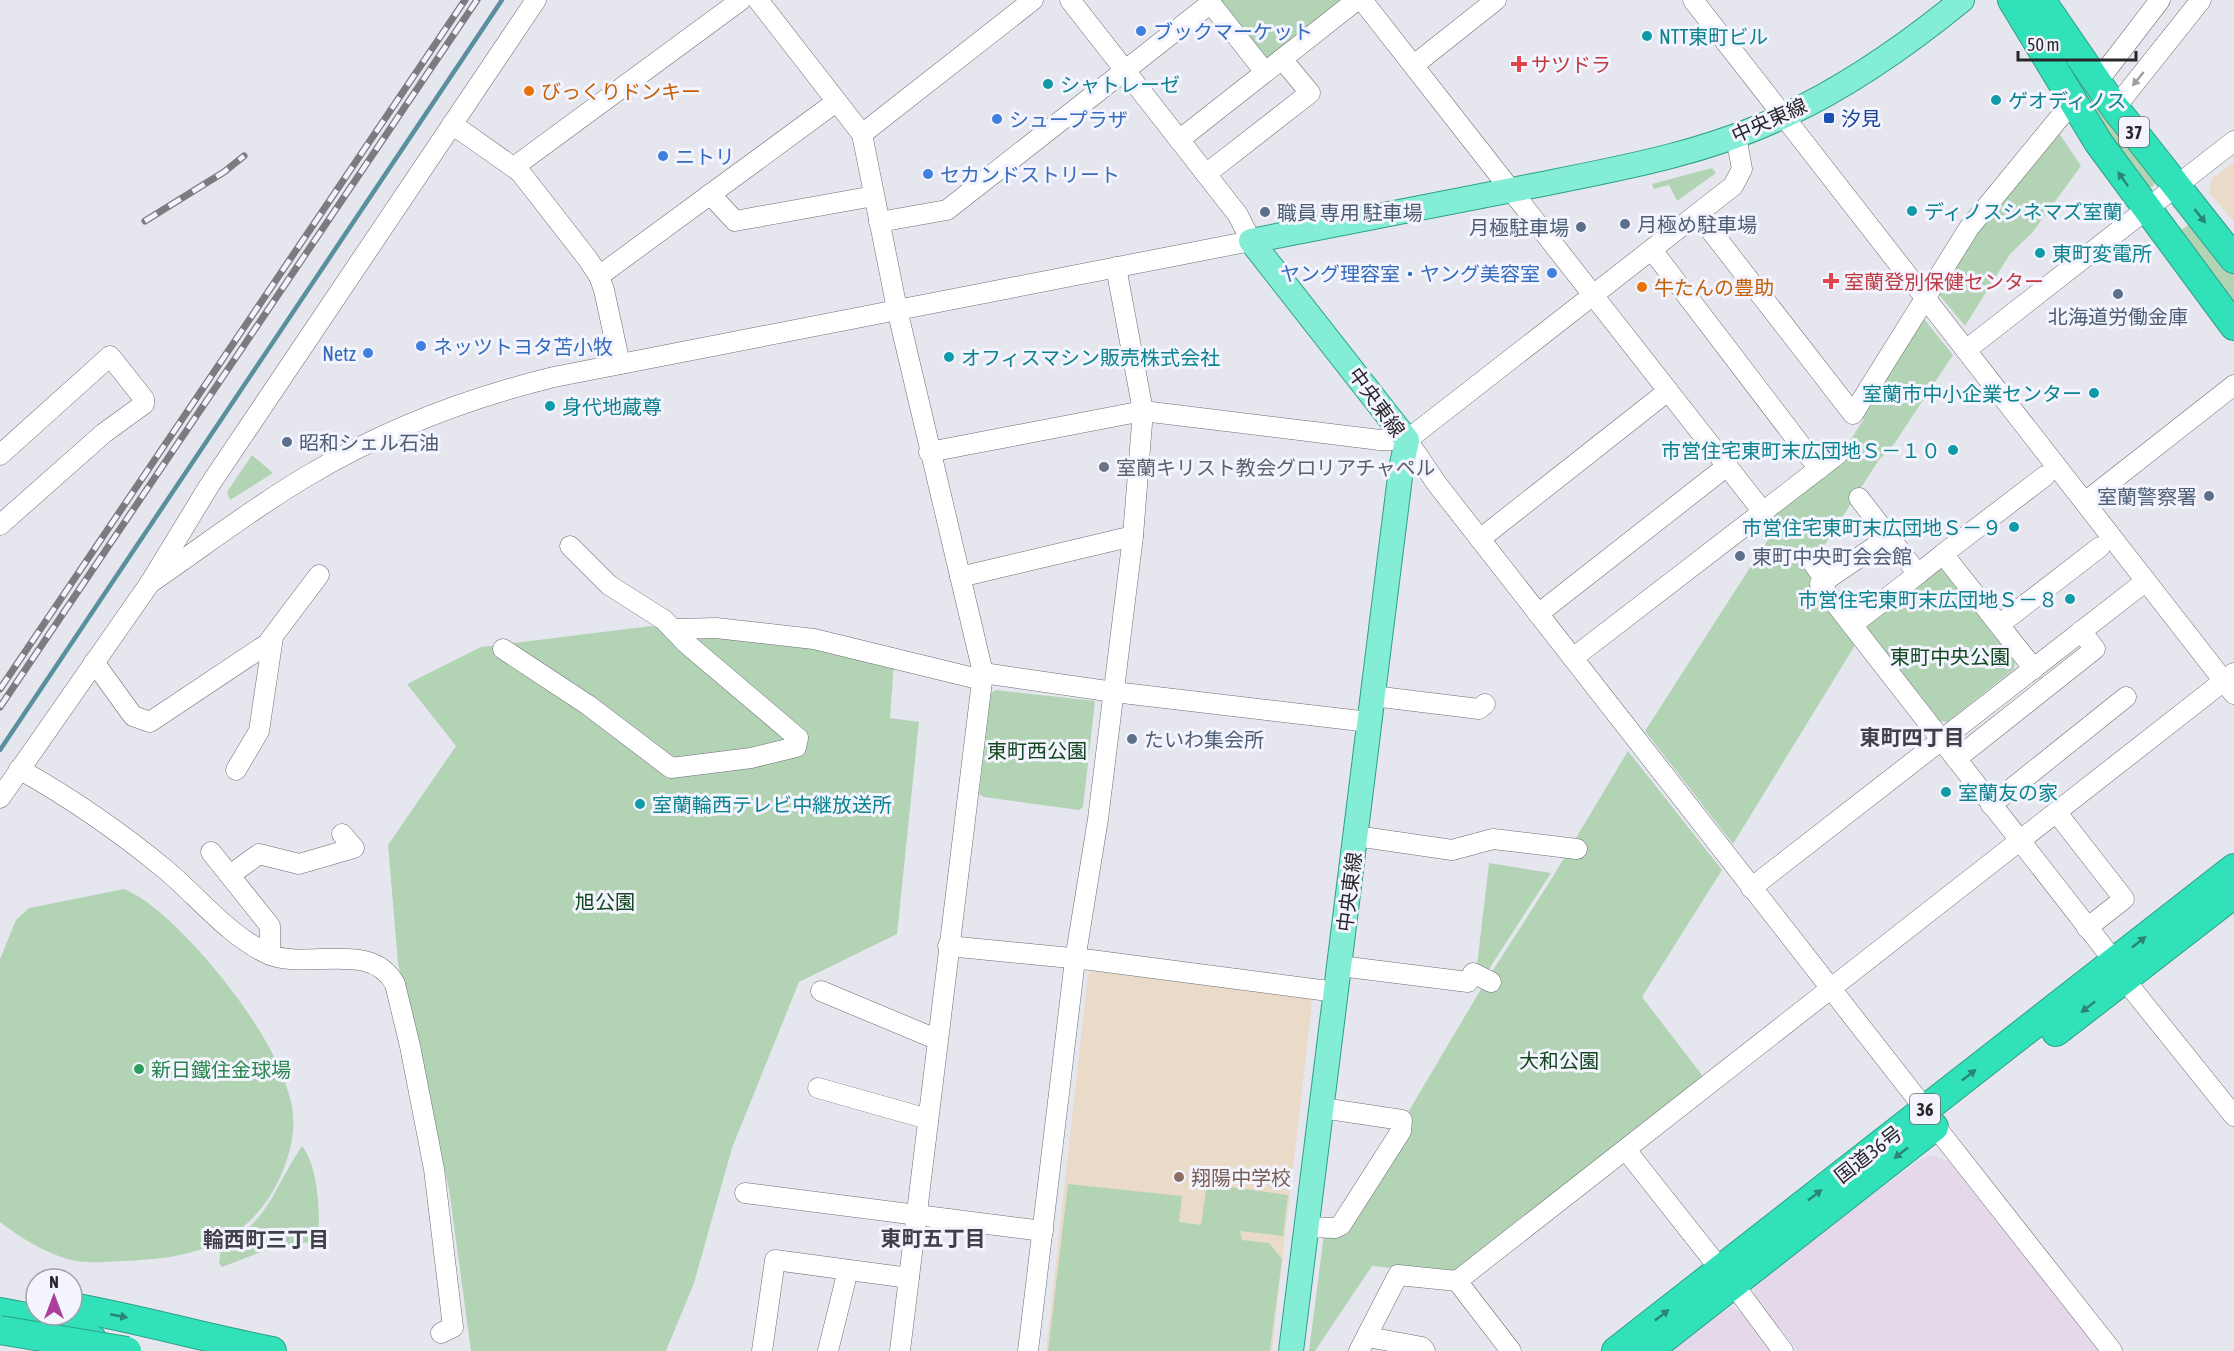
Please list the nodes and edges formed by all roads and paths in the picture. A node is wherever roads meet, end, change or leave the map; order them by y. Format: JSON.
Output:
{"nodes":[{"id":1,"x":536,"y":0,"type":"edge"},
{"id":2,"x":741,"y":0,"type":"edge"},
{"id":3,"x":758,"y":0,"type":"edge"},
{"id":4,"x":1033,"y":0,"type":"edge"},
{"id":5,"x":1070,"y":0,"type":"edge"},
{"id":6,"x":1357,"y":0,"type":"edge"},
{"id":7,"x":1362,"y":0,"type":"edge"},
{"id":8,"x":1497,"y":0,"type":"edge"},
{"id":9,"x":1693,"y":0,"type":"edge"},
{"id":10,"x":1962,"y":0,"type":"edge"},
{"id":11,"x":2012,"y":0,"type":"edge"},
{"id":12,"x":2041,"y":0,"type":"edge"},
{"id":13,"x":2160,"y":0,"type":"edge"},
{"id":14,"x":2201,"y":0,"type":"edge"},
{"id":15,"x":1209,"y":2,"type":"edge"},
{"id":16,"x":1281,"y":59,"type":"junction"},
{"id":17,"x":1414,"y":65,"type":"junction"},
{"id":18,"x":1125,"y":70,"type":"junction"},
{"id":19,"x":1265,"y":72,"type":"junction"},
{"id":20,"x":2098,"y":81,"type":"junction"},
{"id":21,"x":2074,"y":100,"type":"junction"},
{"id":22,"x":837,"y":102,"type":"junction"},
{"id":23,"x":2115,"y":108,"type":"junction"},
{"id":24,"x":1784,"y":116,"type":"junction"},
{"id":25,"x":452,"y":124,"type":"junction"},
{"id":26,"x":862,"y":134,"type":"junction"},
{"id":27,"x":1736,"y":136,"type":"junction"},
{"id":28,"x":1179,"y":140,"type":"junction"},
{"id":29,"x":2234,"y":141,"type":"edge"},
{"id":30,"x":514,"y":167,"type":"junction"},
{"id":31,"x":1206,"y":174,"type":"junction"},
{"id":32,"x":2177,"y":186,"type":"junction"},
{"id":33,"x":1511,"y":190,"type":"junction"},
{"id":34,"x":710,"y":194,"type":"junction"},
{"id":35,"x":874,"y":196,"type":"junction"},
{"id":36,"x":2147,"y":211,"type":"junction"},
{"id":37,"x":1698,"y":214,"type":"junction"},
{"id":38,"x":879,"y":222,"type":"junction"},
{"id":39,"x":1251,"y":241,"type":"junction"},
{"id":40,"x":1652,"y":250,"type":"junction"},
{"id":41,"x":2234,"y":259,"type":"edge"},
{"id":42,"x":1116,"y":267,"type":"junction"},
{"id":43,"x":599,"y":276,"type":"junction"},
{"id":44,"x":1593,"y":296,"type":"junction"},
{"id":45,"x":1926,"y":298,"type":"junction"},
{"id":46,"x":897,"y":309,"type":"junction"},
{"id":47,"x":2234,"y":326,"type":"edge"},
{"id":48,"x":1966,"y":350,"type":"junction"},
{"id":49,"x":620,"y":364,"type":"junction"},
{"id":50,"x":2234,"y":385,"type":"edge"},
{"id":51,"x":1668,"y":390,"type":"junction"},
{"id":52,"x":1143,"y":411,"type":"junction"},
{"id":53,"x":1407,"y":440,"type":"junction"},
{"id":54,"x":929,"y":452,"type":"junction"},
{"id":55,"x":1838,"y":454,"type":"dead end"},
{"id":56,"x":0,"y":455,"type":"edge"},
{"id":57,"x":1727,"y":466,"type":"junction"},
{"id":58,"x":1819,"y":469,"type":"junction"},
{"id":59,"x":2045,"y":476,"type":"dead end"},
{"id":60,"x":1859,"y":498,"type":"dead end"},
{"id":61,"x":2085,"y":502,"type":"junction"},
{"id":62,"x":1763,"y":512,"type":"junction"},
{"id":63,"x":0,"y":525,"type":"edge"},
{"id":64,"x":1133,"y":536,"type":"junction"},
{"id":65,"x":1889,"y":537,"type":"junction"},
{"id":66,"x":1480,"y":540,"type":"junction"},
{"id":67,"x":570,"y":546,"type":"dead end"},
{"id":68,"x":2100,"y":547,"type":"dead end"},
{"id":69,"x":1943,"y":554,"type":"junction"},
{"id":70,"x":1813,"y":563,"type":"dead end"},
{"id":71,"x":1918,"y":574,"type":"junction"},
{"id":72,"x":319,"y":576,"type":"dead end"},
{"id":73,"x":960,"y":577,"type":"junction"},
{"id":74,"x":2146,"y":580,"type":"junction"},
{"id":75,"x":1822,"y":582,"type":"junction"},
{"id":76,"x":150,"y":583,"type":"junction"},
{"id":77,"x":1538,"y":614,"type":"junction"},
{"id":78,"x":2000,"y":624,"type":"junction"},
{"id":79,"x":1852,"y":625,"type":"junction"},
{"id":80,"x":673,"y":629,"type":"junction"},
{"id":81,"x":2081,"y":631,"type":"junction"},
{"id":82,"x":273,"y":637,"type":"junction"},
{"id":83,"x":503,"y":649,"type":"dead end"},
{"id":84,"x":1573,"y":658,"type":"junction"},
{"id":85,"x":94,"y":662,"type":"junction"},
{"id":86,"x":2034,"y":669,"type":"junction"},
{"id":87,"x":983,"y":673,"type":"junction"},
{"id":88,"x":2231,"y":683,"type":"edge"},
{"id":89,"x":1114,"y":692,"type":"junction"},
{"id":90,"x":1373,"y":696,"type":"junction"},
{"id":91,"x":2126,"y":697,"type":"dead end"},
{"id":92,"x":1485,"y":704,"type":"dead end"},
{"id":93,"x":1370,"y":722,"type":"junction"},
{"id":94,"x":1941,"y":740,"type":"junction"},
{"id":95,"x":1956,"y":759,"type":"junction"},
{"id":96,"x":19,"y":769,"type":"junction"},
{"id":97,"x":236,"y":770,"type":"dead end"},
{"id":98,"x":0,"y":798,"type":"edge"},
{"id":99,"x":1991,"y":805,"type":"junction"},
{"id":100,"x":2057,"y":813,"type":"junction"},
{"id":101,"x":342,"y":834,"type":"dead end"},
{"id":102,"x":1356,"y":836,"type":"junction"},
{"id":103,"x":2019,"y":841,"type":"junction"},
{"id":104,"x":1577,"y":849,"type":"dead end"},
{"id":105,"x":211,"y":852,"type":"dead end"},
{"id":106,"x":2234,"y":868,"type":"edge"},
{"id":107,"x":230,"y":875,"type":"junction"},
{"id":108,"x":1751,"y":888,"type":"junction"},
{"id":109,"x":2234,"y":894,"type":"edge"},
{"id":110,"x":2087,"y":928,"type":"junction"},
{"id":111,"x":948,"y":946,"type":"junction"},
{"id":112,"x":270,"y":955,"type":"junction"},
{"id":113,"x":1075,"y":960,"type":"junction"},
{"id":114,"x":1340,"y":966,"type":"junction"},
{"id":115,"x":2119,"y":970,"type":"junction"},
{"id":116,"x":1491,"y":982,"type":"dead end"},
{"id":117,"x":1832,"y":989,"type":"junction"},
{"id":118,"x":821,"y":991,"type":"dead end"},
{"id":119,"x":1336,"y":992,"type":"junction"},
{"id":120,"x":936,"y":1039,"type":"junction"},
{"id":121,"x":818,"y":1088,"type":"dead end"},
{"id":122,"x":1322,"y":1108,"type":"junction"},
{"id":123,"x":2234,"y":1116,"type":"edge"},
{"id":124,"x":1930,"y":1117,"type":"junction"},
{"id":125,"x":928,"y":1119,"type":"junction"},
{"id":126,"x":1626,"y":1150,"type":"junction"},
{"id":127,"x":745,"y":1192,"type":"dead end"},
{"id":128,"x":918,"y":1213,"type":"junction"},
{"id":129,"x":1307,"y":1227,"type":"junction"},
{"id":130,"x":1043,"y":1231,"type":"junction"},
{"id":131,"x":848,"y":1270,"type":"junction"},
{"id":132,"x":1727,"y":1277,"type":"junction"},
{"id":133,"x":909,"y":1278,"type":"junction"},
{"id":134,"x":1457,"y":1281,"type":"junction"},
{"id":135,"x":0,"y":1295,"type":"edge"},
{"id":136,"x":24,"y":1299,"type":"edge"},
{"id":137,"x":84,"y":1310,"type":"edge"},
{"id":138,"x":0,"y":1312,"type":"edge"},
{"id":139,"x":0,"y":1330,"type":"edge"},
{"id":140,"x":441,"y":1333,"type":"dead end"},
{"id":141,"x":1364,"y":1344,"type":"edge"},
{"id":142,"x":100,"y":1351,"type":"edge"},
{"id":143,"x":127,"y":1351,"type":"edge"},
{"id":144,"x":272,"y":1351,"type":"edge"},
{"id":145,"x":762,"y":1351,"type":"edge"},
{"id":146,"x":828,"y":1351,"type":"edge"},
{"id":147,"x":900,"y":1351,"type":"edge"},
{"id":148,"x":1028,"y":1351,"type":"edge"},
{"id":149,"x":1291,"y":1351,"type":"edge"},
{"id":150,"x":1425,"y":1351,"type":"edge"},
{"id":151,"x":1511,"y":1351,"type":"edge"},
{"id":152,"x":1616,"y":1351,"type":"edge"},
{"id":153,"x":1648,"y":1351,"type":"edge"},
{"id":154,"x":1783,"y":1351,"type":"edge"},
{"id":155,"x":2112,"y":1351,"type":"edge"}],
"edges":[{"from":1,"to":25,"type":"street"},
{"from":2,"to":30,"type":"street"},
{"from":3,"to":22,"type":"street"},
{"from":4,"to":26,"type":"street"},
{"from":5,"to":18,"type":"street"},
{"from":6,"to":16,"type":"street"},
{"from":7,"to":17,"type":"street"},
{"from":8,"to":17,"type":"street"},
{"from":9,"to":24,"type":"street"},
{"from":10,"to":24,"type":"main road","name":"中央東線"},
{"from":11,"to":21,"type":"highway","number":"37"},
{"from":12,"to":20,"type":"highway","number":"37"},
{"from":13,"to":20,"type":"street"},
{"from":14,"to":23,"type":"street","one_way":true},
{"from":15,"to":18,"type":"street"},
{"from":15,"to":19,"type":"street"},
{"from":16,"to":19,"type":"street"},
{"from":16,"to":31,"type":"street"},
{"from":17,"to":33,"type":"street"},
{"from":18,"to":28,"type":"street"},
{"from":18,"to":38,"type":"street"},
{"from":19,"to":28,"type":"street"},
{"from":20,"to":23,"type":"highway","number":"37"},
{"from":36,"to":21,"type":"highway","number":"37","one_way":true},
{"from":21,"to":45,"type":"street"},
{"from":22,"to":26,"type":"street"},
{"from":22,"to":34,"type":"street"},
{"from":23,"to":32,"type":"highway","number":"37"},
{"from":24,"to":27,"type":"main road","name":"中央東線"},
{"from":24,"to":45,"type":"street"},
{"from":25,"to":30,"type":"street"},
{"from":25,"to":76,"type":"street"},
{"from":26,"to":35,"type":"street"},
{"from":27,"to":33,"type":"main road","name":"中央東線"},
{"from":27,"to":37,"type":"street"},
{"from":28,"to":31,"type":"street"},
{"from":29,"to":32,"type":"street"},
{"from":30,"to":43,"type":"street"},
{"from":31,"to":39,"type":"street"},
{"from":32,"to":36,"type":"street"},
{"from":32,"to":41,"type":"highway","number":"37","one_way":true},
{"from":33,"to":39,"type":"main road","name":"中央東線"},
{"from":33,"to":44,"type":"street"},
{"from":34,"to":35,"type":"street"},
{"from":34,"to":43,"type":"street"},
{"from":35,"to":38,"type":"street"},
{"from":36,"to":47,"type":"highway","number":"37"},
{"from":36,"to":48,"type":"street"},
{"from":37,"to":40,"type":"street"},
{"from":37,"to":45,"type":"street"},
{"from":38,"to":46,"type":"street"},
{"from":39,"to":42,"type":"street"},
{"from":39,"to":53,"type":"main road","name":"中央東線"},
{"from":40,"to":44,"type":"street"},
{"from":40,"to":58,"type":"street"},
{"from":42,"to":46,"type":"street"},
{"from":42,"to":52,"type":"street"},
{"from":43,"to":49,"type":"street"},
{"from":44,"to":51,"type":"street"},
{"from":44,"to":53,"type":"street"},
{"from":45,"to":48,"type":"street"},
{"from":46,"to":49,"type":"street"},
{"from":46,"to":54,"type":"street"},
{"from":48,"to":61,"type":"street"},
{"from":49,"to":76,"type":"street"},
{"from":50,"to":61,"type":"street"},
{"from":51,"to":57,"type":"street"},
{"from":51,"to":66,"type":"street"},
{"from":52,"to":53,"type":"street"},
{"from":52,"to":54,"type":"street"},
{"from":52,"to":64,"type":"street"},
{"from":53,"to":66,"type":"street"},
{"from":53,"to":90,"type":"main road","name":"中央東線"},
{"from":54,"to":73,"type":"street"},
{"from":55,"to":58,"type":"street"},
{"from":56,"to":63,"type":"street"},
{"from":57,"to":62,"type":"street"},
{"from":57,"to":77,"type":"street"},
{"from":58,"to":62,"type":"street"},
{"from":59,"to":69,"type":"street"},
{"from":60,"to":65,"type":"street"},
{"from":61,"to":74,"type":"street"},
{"from":62,"to":84,"type":"street"},
{"from":64,"to":73,"type":"street"},
{"from":64,"to":89,"type":"street"},
{"from":65,"to":71,"type":"street"},
{"from":65,"to":75,"type":"street"},
{"from":66,"to":77,"type":"street"},
{"from":67,"to":80,"type":"street"},
{"from":68,"to":78,"type":"street"},
{"from":69,"to":71,"type":"street"},
{"from":69,"to":78,"type":"street"},
{"from":70,"to":75,"type":"street"},
{"from":71,"to":79,"type":"street"},
{"from":72,"to":82,"type":"street"},
{"from":73,"to":87,"type":"street"},
{"from":74,"to":81,"type":"street"},
{"from":74,"to":88,"type":"street"},
{"from":75,"to":79,"type":"street"},
{"from":76,"to":85,"type":"street"},
{"from":77,"to":84,"type":"street"},
{"from":78,"to":86,"type":"street"},
{"from":79,"to":94,"type":"street"},
{"from":80,"to":83,"type":"street"},
{"from":80,"to":87,"type":"street"},
{"from":81,"to":86,"type":"street"},
{"from":81,"to":95,"type":"street"},
{"from":82,"to":85,"type":"street"},
{"from":82,"to":97,"type":"street"},
{"from":84,"to":108,"type":"street"},
{"from":85,"to":96,"type":"street"},
{"from":86,"to":94,"type":"street"},
{"from":87,"to":89,"type":"street"},
{"from":87,"to":111,"type":"street"},
{"from":88,"to":100,"type":"street"},
{"from":89,"to":93,"type":"street"},
{"from":89,"to":113,"type":"street"},
{"from":90,"to":92,"type":"street"},
{"from":90,"to":93,"type":"main road","name":"中央東線"},
{"from":91,"to":99,"type":"street"},
{"from":93,"to":102,"type":"main road","name":"中央東線"},
{"from":94,"to":95,"type":"street"},
{"from":94,"to":108,"type":"street"},
{"from":95,"to":99,"type":"street"},
{"from":96,"to":98,"type":"street"},
{"from":96,"to":112,"type":"street"},
{"from":99,"to":103,"type":"street"},
{"from":100,"to":103,"type":"street"},
{"from":100,"to":110,"type":"street"},
{"from":101,"to":107,"type":"street"},
{"from":102,"to":104,"type":"street"},
{"from":102,"to":114,"type":"main road","name":"中央東線"},
{"from":103,"to":110,"type":"street"},
{"from":103,"to":117,"type":"street"},
{"from":105,"to":107,"type":"street"},
{"from":115,"to":106,"type":"highway","name":"国道36号","number":"36","one_way":true},
{"from":107,"to":112,"type":"street"},
{"from":108,"to":117,"type":"street"},
{"from":109,"to":115,"type":"highway","name":"国道36号","number":"36"},
{"from":110,"to":115,"type":"street"},
{"from":111,"to":113,"type":"street"},
{"from":111,"to":120,"type":"street"},
{"from":112,"to":140,"type":"street"},
{"from":113,"to":119,"type":"street"},
{"from":113,"to":130,"type":"street"},
{"from":114,"to":116,"type":"street"},
{"from":114,"to":119,"type":"main road","name":"中央東線"},
{"from":115,"to":123,"type":"street"},
{"from":115,"to":124,"type":"highway","name":"国道36号","number":"36"},
{"from":117,"to":124,"type":"street"},
{"from":117,"to":126,"type":"street"},
{"from":118,"to":120,"type":"street"},
{"from":119,"to":122,"type":"main road","name":"中央東線"},
{"from":120,"to":125,"type":"street"},
{"from":121,"to":125,"type":"street"},
{"from":122,"to":129,"type":"main road","name":"中央東線"},
{"from":122,"to":129,"type":"street"},
{"from":124,"to":132,"type":"highway","name":"国道36号","number":"36"},
{"from":124,"to":155,"type":"street"},
{"from":125,"to":128,"type":"street"},
{"from":126,"to":132,"type":"street"},
{"from":126,"to":134,"type":"street"},
{"from":127,"to":128,"type":"street"},
{"from":128,"to":130,"type":"street"},
{"from":128,"to":133,"type":"street"},
{"from":129,"to":149,"type":"main road","name":"中央東線"},
{"from":130,"to":148,"type":"street"},
{"from":131,"to":133,"type":"street"},
{"from":131,"to":145,"type":"street"},
{"from":131,"to":146,"type":"street"},
{"from":152,"to":132,"type":"highway","name":"国道36号","number":"36","one_way":true},
{"from":132,"to":153,"type":"highway","name":"国道36号","number":"36"},
{"from":132,"to":154,"type":"street"},
{"from":133,"to":147,"type":"street"},
{"from":134,"to":141,"type":"street"},
{"from":134,"to":151,"type":"street"},
{"from":135,"to":136,"type":"highway"},
{"from":137,"to":144,"type":"highway","one_way":true},
{"from":138,"to":142,"type":"highway"},
{"from":139,"to":143,"type":"highway","bridge":true},
{"from":141,"to":150,"type":"street"}]}
